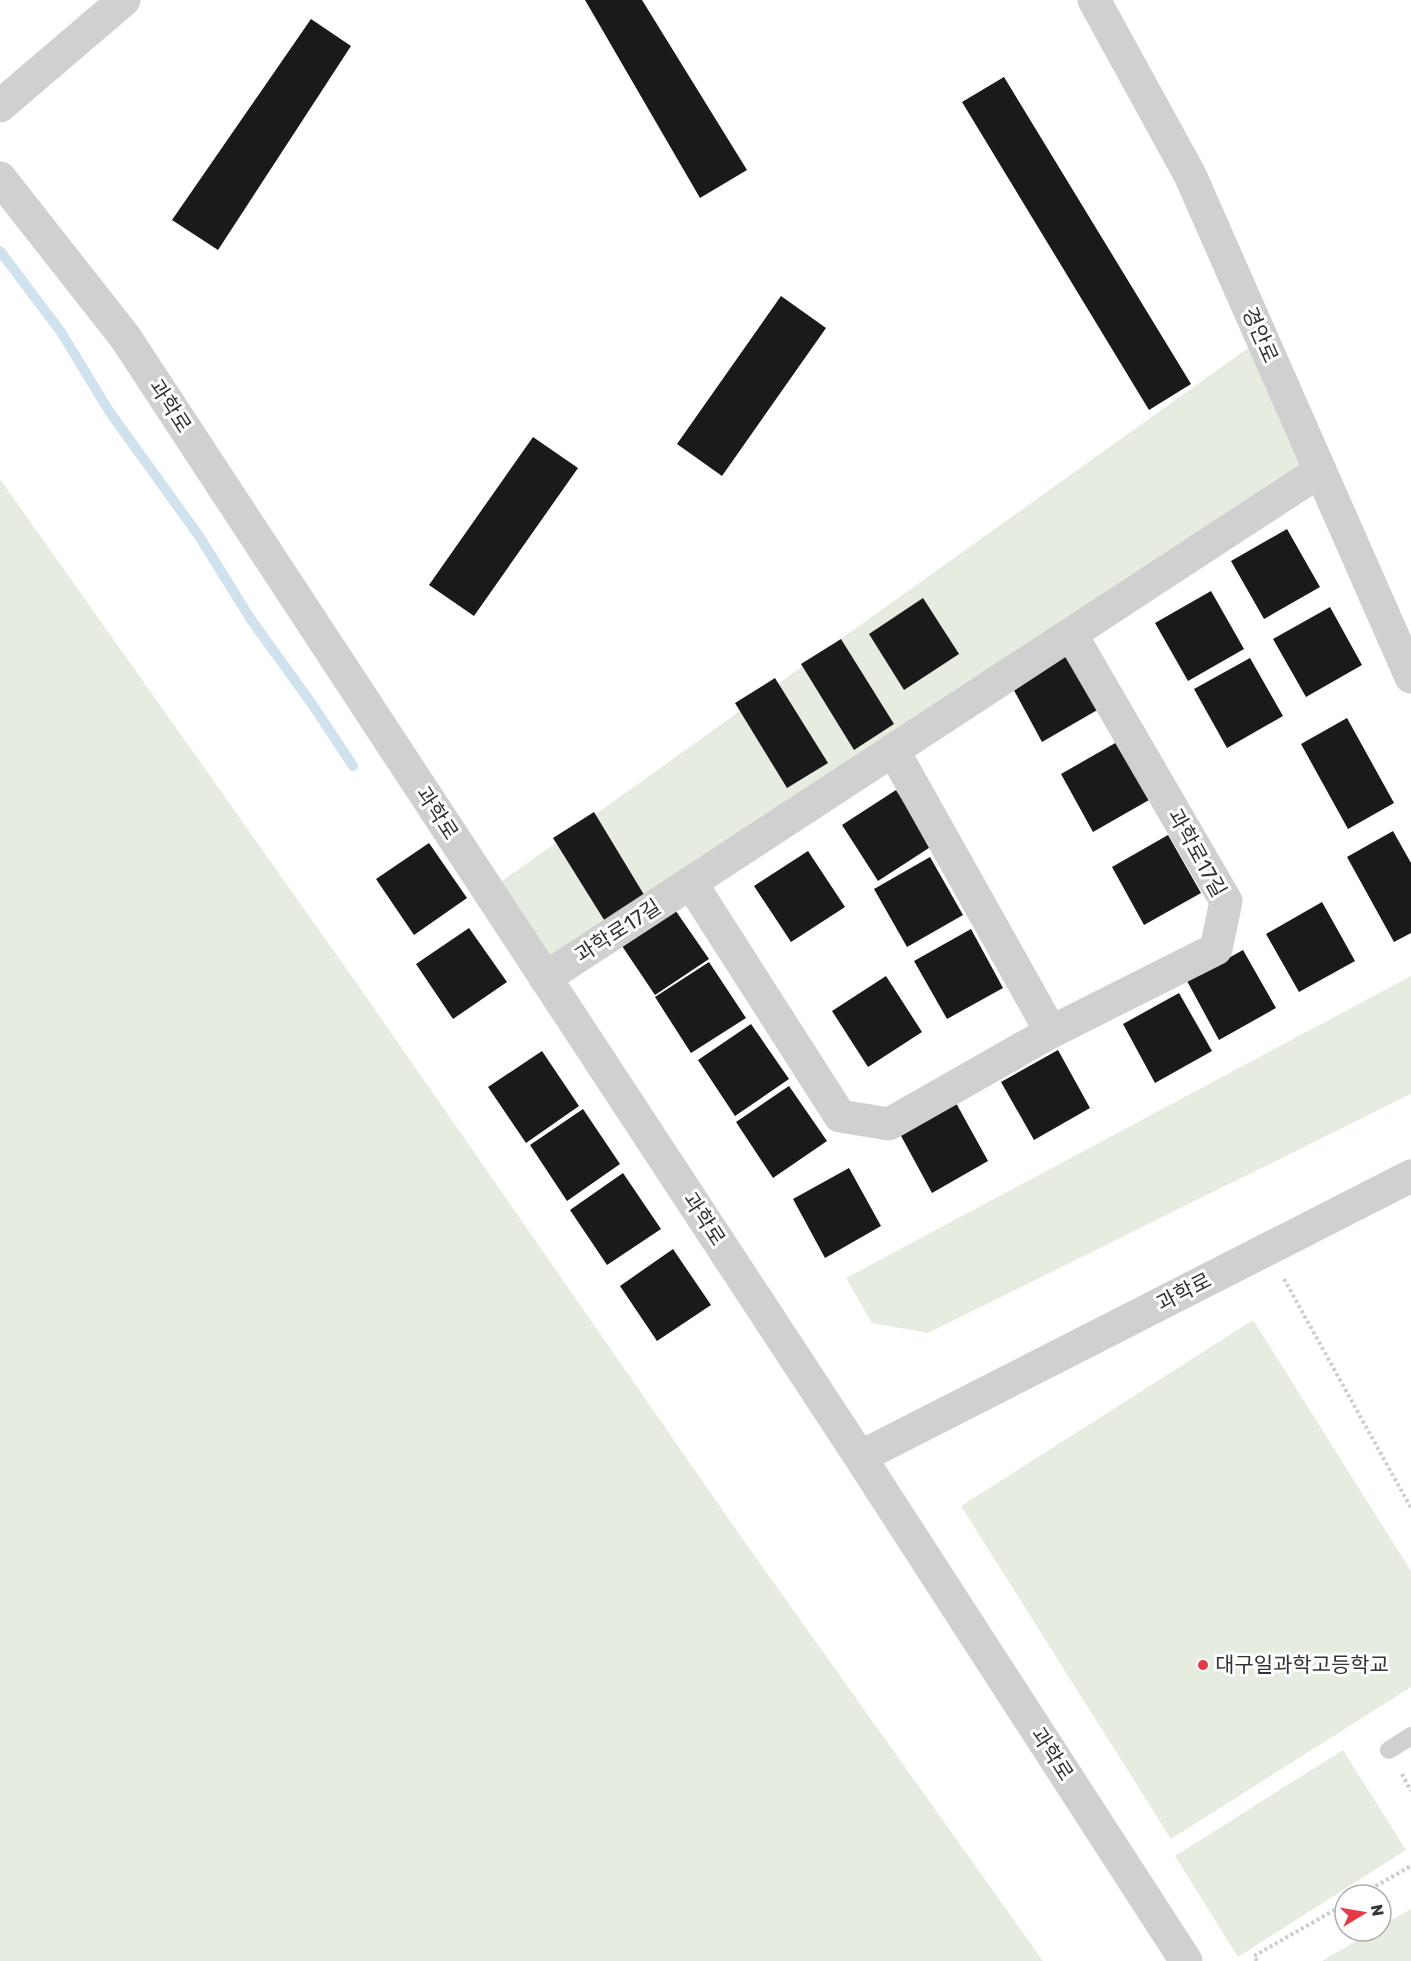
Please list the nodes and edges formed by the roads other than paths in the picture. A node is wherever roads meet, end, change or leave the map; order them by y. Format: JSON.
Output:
{"nodes":[{"id":1,"x":124,"y":0,"type":"edge"},
{"id":2,"x":1094,"y":0,"type":"edge"},
{"id":3,"x":0,"y":106,"type":"edge"},
{"id":4,"x":0,"y":178,"type":"edge"},
{"id":5,"x":1320,"y":471,"type":"junction"},
{"id":6,"x":1071,"y":634,"type":"junction"},
{"id":7,"x":1411,"y":677,"type":"edge"},
{"id":8,"x":893,"y":750,"type":"junction"},
{"id":9,"x":691,"y":883,"type":"junction"},
{"id":10,"x":545,"y":978,"type":"junction"},
{"id":11,"x":1051,"y":1032,"type":"junction"},
{"id":12,"x":1411,"y":1176,"type":"edge"},
{"id":13,"x":860,"y":1457,"type":"junction"},
{"id":14,"x":1411,"y":1736,"type":"edge"},
{"id":15,"x":1389,"y":1750,"type":"dead end"},
{"id":16,"x":1186,"y":1961,"type":"edge"}],
"edges":[{"from":1,"to":3,"type":"street"},
{"from":2,"to":5,"type":"street","name":"경안로"},
{"from":4,"to":10,"type":"street","name":"과학로"},
{"from":5,"to":6,"type":"street","name":"과학로17길"},
{"from":5,"to":7,"type":"street","name":"경안로"},
{"from":6,"to":8,"type":"street","name":"과학로17길"},
{"from":6,"to":11,"type":"street","name":"과학로17길"},
{"from":8,"to":9,"type":"street","name":"과학로17길"},
{"from":8,"to":11,"type":"street"},
{"from":9,"to":10,"type":"street","name":"과학로17길"},
{"from":9,"to":11,"type":"street","name":"과학로17길"},
{"from":10,"to":13,"type":"street","name":"과학로"},
{"from":12,"to":13,"type":"street","name":"과학로"},
{"from":13,"to":16,"type":"street","name":"과학로"},
{"from":14,"to":15,"type":"lane"}]}
